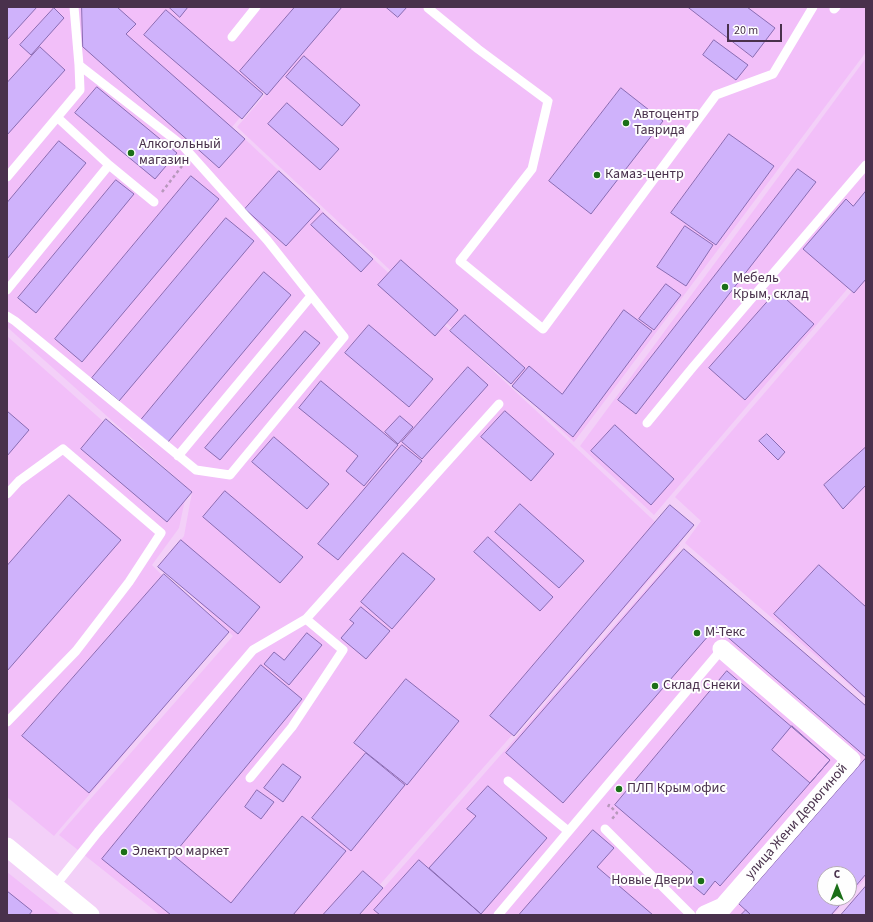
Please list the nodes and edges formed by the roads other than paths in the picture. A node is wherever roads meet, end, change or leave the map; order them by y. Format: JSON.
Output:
{"nodes":[{"id":1,"x":74,"y":7,"type":"edge"},
{"id":2,"x":256,"y":7,"type":"edge"},
{"id":3,"x":429,"y":7,"type":"edge"},
{"id":4,"x":813,"y":7,"type":"edge"},
{"id":5,"x":232,"y":37,"type":"dead end"},
{"id":6,"x":79,"y":65,"type":"junction"},
{"id":7,"x":58,"y":118,"type":"junction"},
{"id":8,"x":109,"y":165,"type":"junction"},
{"id":9,"x":866,"y":165,"type":"edge"},
{"id":10,"x":7,"y":178,"type":"edge"},
{"id":11,"x":154,"y":202,"type":"road end"},
{"id":12,"x":7,"y":290,"type":"edge"},
{"id":13,"x":311,"y":296,"type":"junction"},
{"id":14,"x":7,"y":316,"type":"edge"},
{"id":15,"x":499,"y":404,"type":"dead end"},
{"id":16,"x":647,"y":423,"type":"dead end"},
{"id":17,"x":178,"y":456,"type":"junction"},
{"id":18,"x":7,"y":494,"type":"edge"},
{"id":19,"x":306,"y":619,"type":"junction"},
{"id":20,"x":722,"y":649,"type":"joint"},
{"id":21,"x":7,"y":722,"type":"edge"},
{"id":22,"x":250,"y":778,"type":"dead end"},
{"id":23,"x":508,"y":781,"type":"dead end"},
{"id":24,"x":605,"y":829,"type":"dead end"},
{"id":25,"x":568,"y":831,"type":"junction"},
{"id":26,"x":7,"y":847,"type":"edge"},
{"id":27,"x":55,"y":886,"type":"junction"},
{"id":28,"x":90,"y":915,"type":"edge"},
{"id":29,"x":498,"y":915,"type":"edge"},
{"id":30,"x":691,"y":915,"type":"edge"},
{"id":31,"x":705,"y":915,"type":"edge"}],
"edges":[{"from":1,"to":6,"type":"lane"},
{"from":2,"to":5,"type":"lane"},
{"from":3,"to":4,"type":"lane"},
{"from":6,"to":7,"type":"lane"},
{"from":6,"to":13,"type":"lane"},
{"from":7,"to":8,"type":"lane"},
{"from":7,"to":10,"type":"lane"},
{"from":8,"to":11,"type":"lane"},
{"from":8,"to":12,"type":"lane"},
{"from":9,"to":16,"type":"lane"},
{"from":13,"to":17,"type":"lane"},
{"from":13,"to":17,"type":"lane"},
{"from":14,"to":17,"type":"lane"},
{"from":15,"to":19,"type":"lane"},
{"from":18,"to":21,"type":"lane"},
{"from":19,"to":22,"type":"lane"},
{"from":19,"to":27,"type":"lane"},
{"from":20,"to":25,"type":"lane"},
{"from":20,"to":31,"type":"street","name":"улица Жени Дерюгиной"},
{"from":23,"to":25,"type":"lane"},
{"from":24,"to":30,"type":"lane"},
{"from":25,"to":29,"type":"lane"},
{"from":26,"to":27,"type":"street"},
{"from":27,"to":28,"type":"street"}]}
